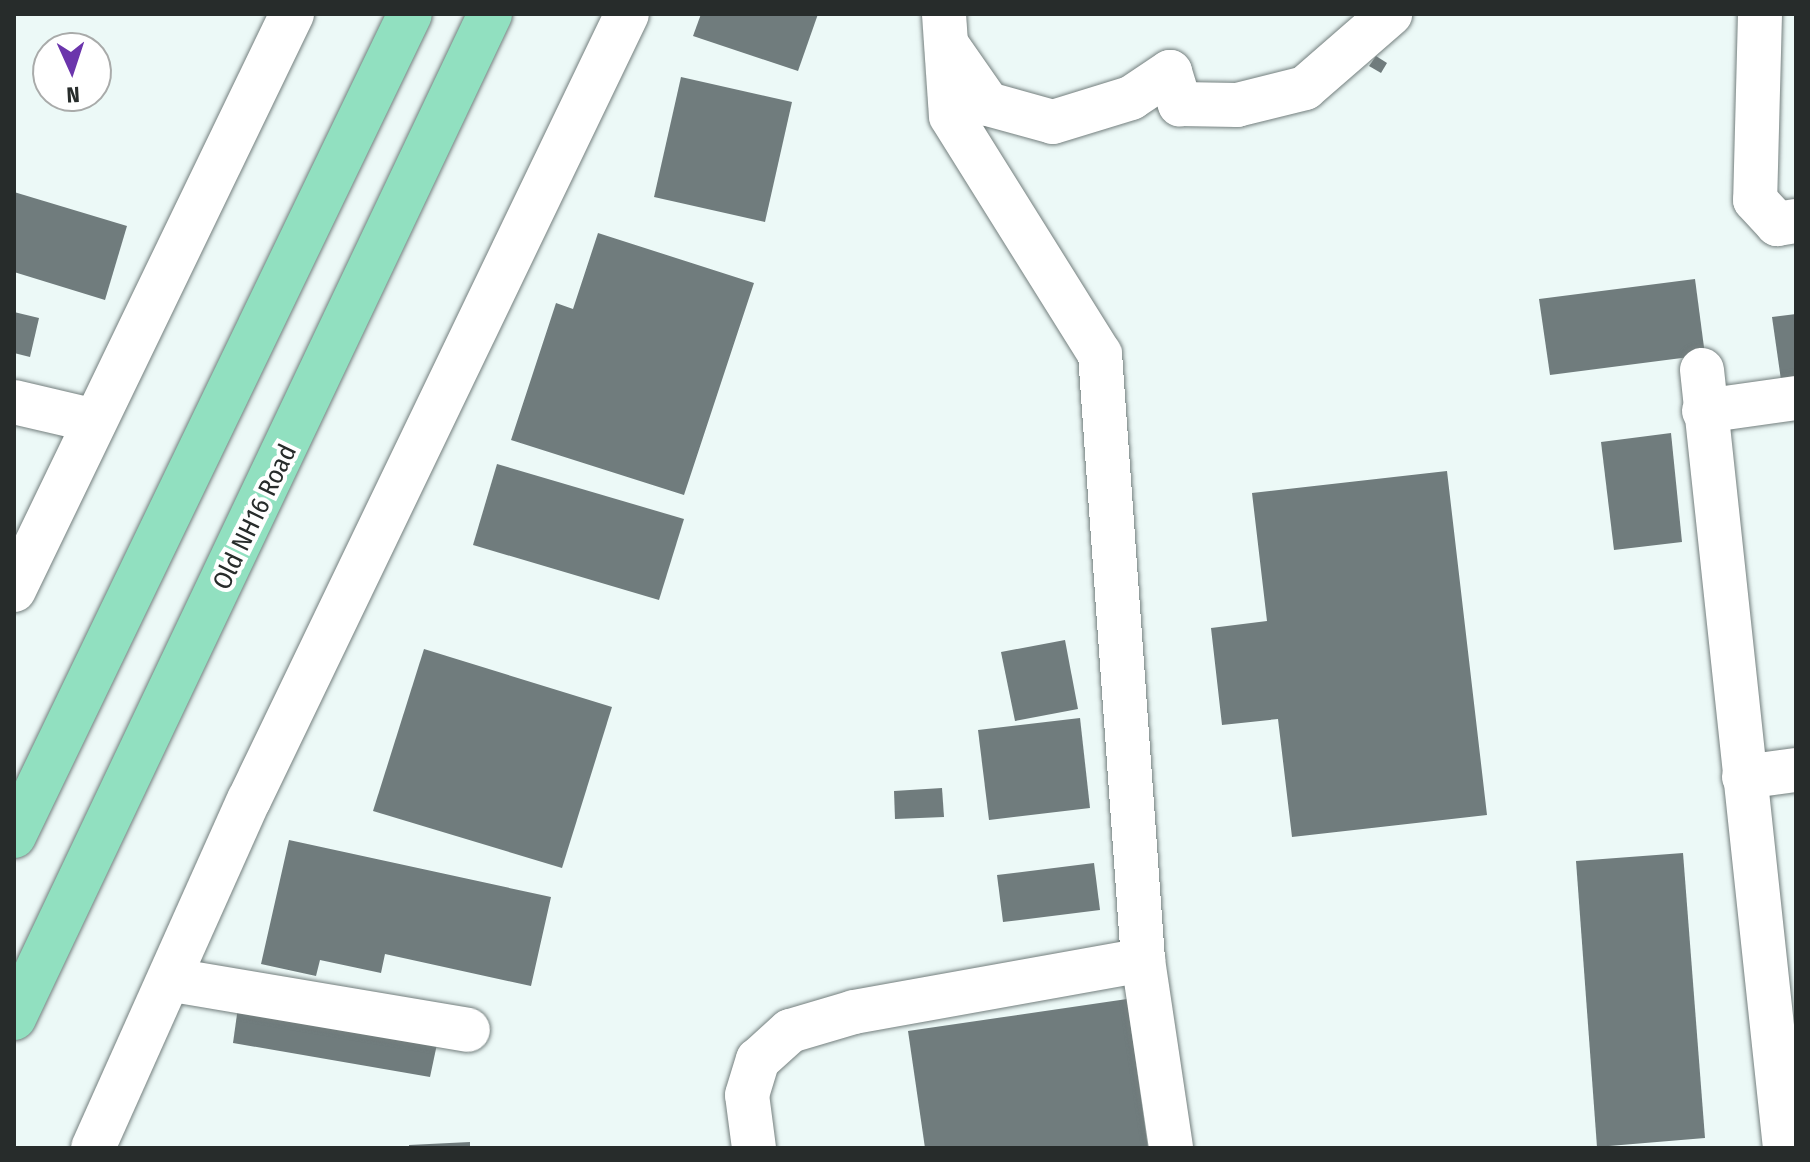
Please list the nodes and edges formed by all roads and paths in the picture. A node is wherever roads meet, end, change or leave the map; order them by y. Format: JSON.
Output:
{"nodes":[{"id":1,"x":292,"y":14,"type":"edge"},
{"id":2,"x":410,"y":14,"type":"edge"},
{"id":3,"x":490,"y":14,"type":"edge"},
{"id":4,"x":627,"y":14,"type":"edge"},
{"id":5,"x":1390,"y":14,"type":"edge"},
{"id":6,"x":1760,"y":14,"type":"edge"},
{"id":7,"x":942,"y":21,"type":"edge"},
{"id":8,"x":1796,"y":221,"type":"edge"},
{"id":9,"x":1796,"y":398,"type":"edge"},
{"id":10,"x":14,"y":402,"type":"edge"},
{"id":11,"x":95,"y":421,"type":"junction"},
{"id":12,"x":14,"y":590,"type":"edge"},
{"id":13,"x":1796,"y":770,"type":"edge"},
{"id":14,"x":1744,"y":777,"type":"junction"},
{"id":15,"x":14,"y":836,"type":"edge"},
{"id":16,"x":1143,"y":960,"type":"junction"},
{"id":17,"x":173,"y":980,"type":"junction"},
{"id":18,"x":14,"y":1018,"type":"edge"},
{"id":19,"x":468,"y":1030,"type":"dead end"},
{"id":20,"x":93,"y":1148,"type":"edge"},
{"id":21,"x":754,"y":1148,"type":"edge"},
{"id":22,"x":1171,"y":1148,"type":"edge"},
{"id":23,"x":1785,"y":1148,"type":"edge"}],
"edges":[{"from":1,"to":11,"type":"street"},
{"from":2,"to":15,"type":"main road"},
{"from":3,"to":18,"type":"main road","name":"Old NH16 Road"},
{"from":4,"to":17,"type":"street"},
{"from":5,"to":7,"type":"street"},
{"from":6,"to":8,"type":"street"},
{"from":7,"to":16,"type":"street"},
{"from":9,"to":14,"type":"street"},
{"from":10,"to":11,"type":"street"},
{"from":11,"to":12,"type":"street"},
{"from":13,"to":14,"type":"street"},
{"from":14,"to":23,"type":"street"},
{"from":16,"to":21,"type":"street"},
{"from":16,"to":22,"type":"street"},
{"from":17,"to":19,"type":"street"},
{"from":17,"to":20,"type":"street"}]}
